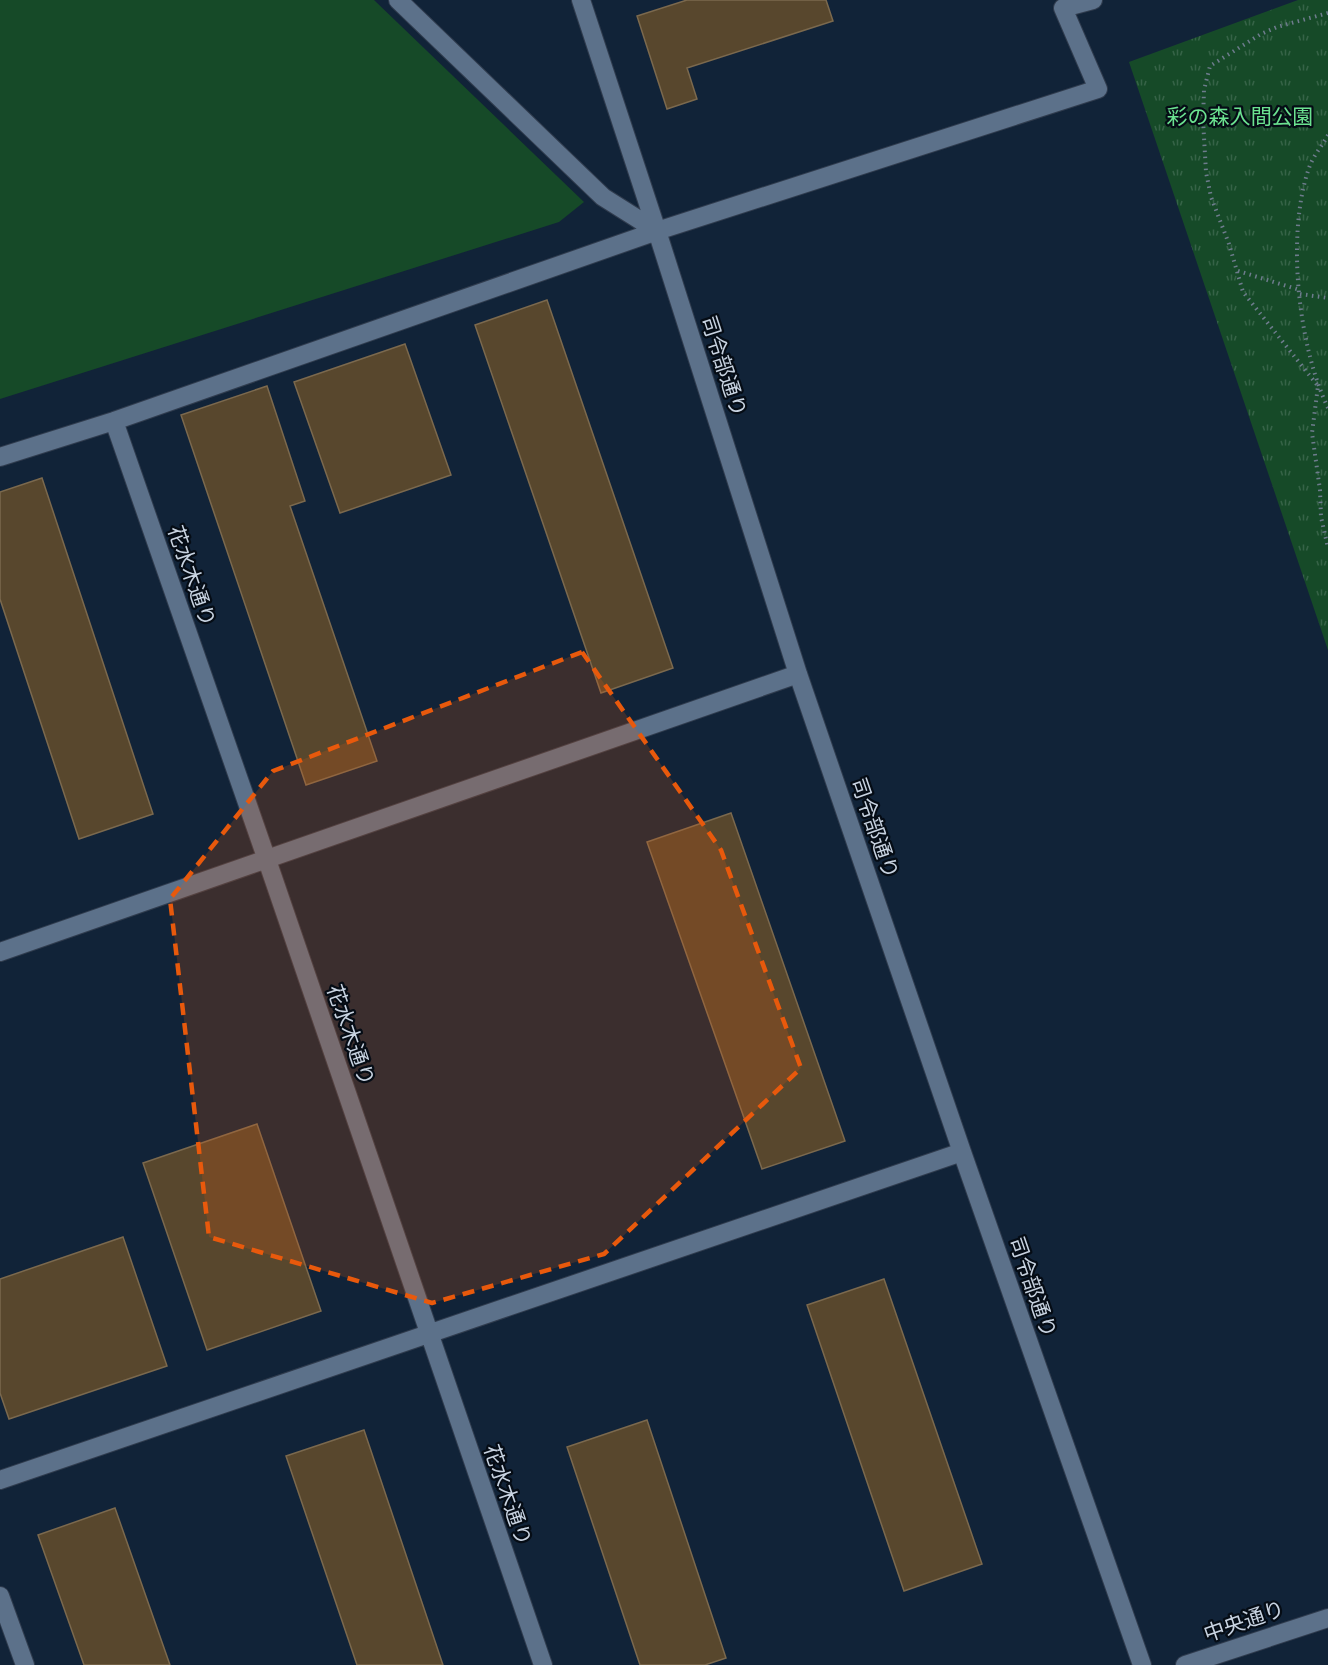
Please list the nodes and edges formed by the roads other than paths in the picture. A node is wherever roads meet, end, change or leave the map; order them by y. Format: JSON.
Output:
{"nodes":[{"id":1,"x":398,"y":0,"type":"edge"},
{"id":2,"x":580,"y":0,"type":"edge"},
{"id":3,"x":1093,"y":0,"type":"edge"},
{"id":4,"x":657,"y":231,"type":"junction"},
{"id":5,"x":114,"y":421,"type":"junction"},
{"id":6,"x":0,"y":457,"type":"edge"},
{"id":7,"x":798,"y":674,"type":"junction"},
{"id":8,"x":267,"y":860,"type":"junction"},
{"id":9,"x":0,"y":952,"type":"edge"},
{"id":10,"x":962,"y":1152,"type":"junction"},
{"id":11,"x":429,"y":1334,"type":"junction"},
{"id":12,"x":0,"y":1480,"type":"edge"},
{"id":13,"x":0,"y":1596,"type":"edge"},
{"id":14,"x":1324,"y":1619,"type":"edge"},
{"id":15,"x":6,"y":1628,"type":"edge"},
{"id":16,"x":25,"y":1665,"type":"edge"},
{"id":17,"x":543,"y":1665,"type":"edge"},
{"id":18,"x":1142,"y":1665,"type":"edge"},
{"id":19,"x":1185,"y":1665,"type":"edge"}],
"edges":[{"from":1,"to":4,"type":"lane"},
{"from":2,"to":4,"type":"lane","name":"司令部通り"},
{"from":3,"to":4,"type":"lane"},
{"from":4,"to":5,"type":"lane"},
{"from":4,"to":7,"type":"lane","name":"司令部通り"},
{"from":5,"to":6,"type":"lane"},
{"from":5,"to":8,"type":"lane","name":"花水木通り"},
{"from":7,"to":8,"type":"lane"},
{"from":7,"to":10,"type":"lane","name":"司令部通り"},
{"from":8,"to":9,"type":"lane"},
{"from":8,"to":11,"type":"lane","name":"花水木通り"},
{"from":10,"to":11,"type":"lane"},
{"from":10,"to":18,"type":"lane","name":"司令部通り"},
{"from":11,"to":12,"type":"lane"},
{"from":11,"to":17,"type":"lane","name":"花水木通り"},
{"from":13,"to":15,"type":"lane"},
{"from":14,"to":19,"type":"lane","name":"中央通り"},
{"from":15,"to":16,"type":"lane"}]}
